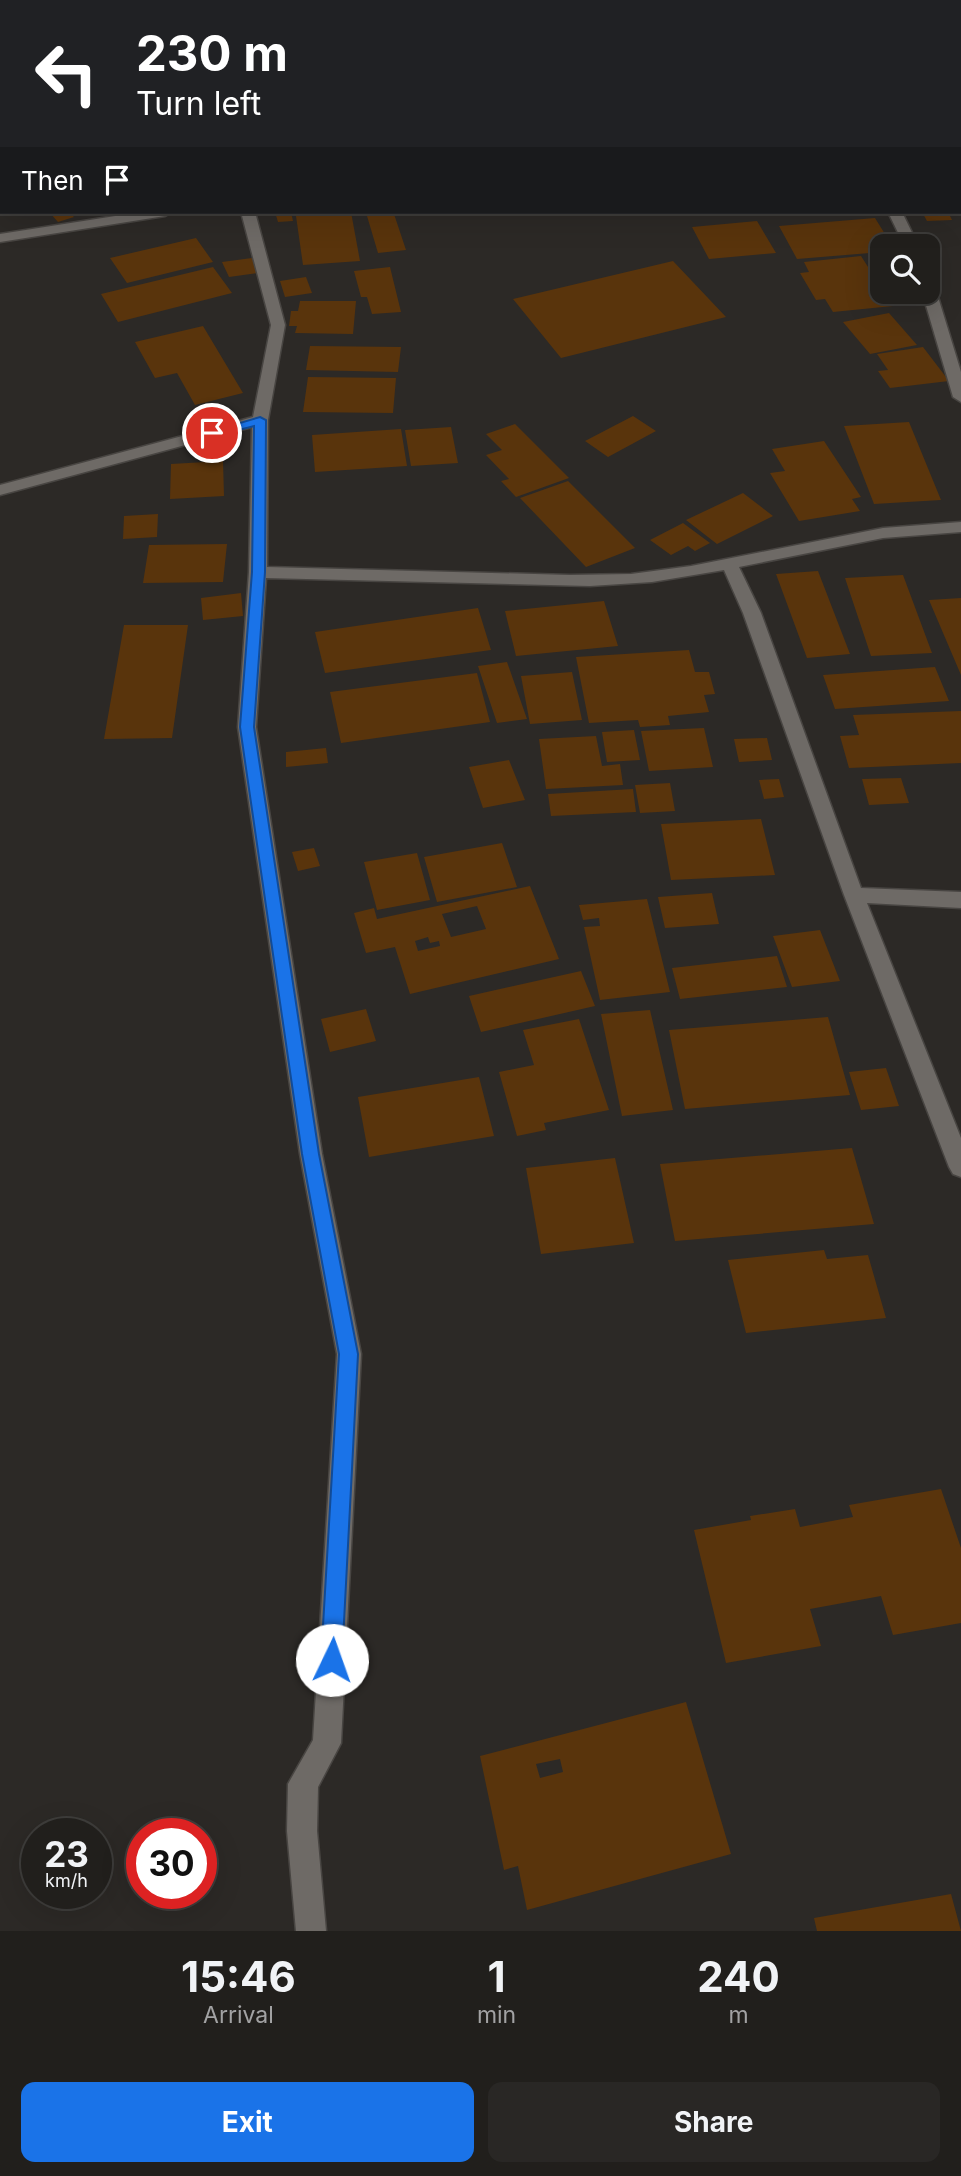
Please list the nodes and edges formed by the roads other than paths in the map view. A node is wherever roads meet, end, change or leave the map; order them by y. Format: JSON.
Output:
{"nodes":[{"id":1,"x":152,"y":214,"type":"edge"},
{"id":2,"x":249,"y":214,"type":"edge"},
{"id":3,"x":896,"y":214,"type":"edge"},
{"id":4,"x":906,"y":234,"type":"edge"},
{"id":5,"x":0,"y":238,"type":"edge"},
{"id":6,"x":933,"y":304,"type":"edge"},
{"id":7,"x":961,"y":397,"type":"edge"},
{"id":8,"x":260,"y":420,"type":"junction"},
{"id":9,"x":0,"y":490,"type":"edge"},
{"id":10,"x":961,"y":527,"type":"edge"},
{"id":11,"x":730,"y":565,"type":"junction"},
{"id":12,"x":258,"y":572,"type":"junction"},
{"id":13,"x":854,"y":895,"type":"junction"},
{"id":14,"x":961,"y":900,"type":"edge"},
{"id":15,"x":961,"y":1167,"type":"edge"},
{"id":16,"x":311,"y":1931,"type":"edge"}],
"edges":[{"from":1,"to":5,"type":"street"},
{"from":2,"to":8,"type":"street"},
{"from":3,"to":4,"type":"street"},
{"from":6,"to":7,"type":"street"},
{"from":8,"to":9,"type":"street"},
{"from":8,"to":12,"type":"street"},
{"from":10,"to":11,"type":"street"},
{"from":11,"to":12,"type":"street"},
{"from":11,"to":13,"type":"street"},
{"from":12,"to":16,"type":"street"},
{"from":13,"to":14,"type":"street"},
{"from":13,"to":15,"type":"street"}]}
